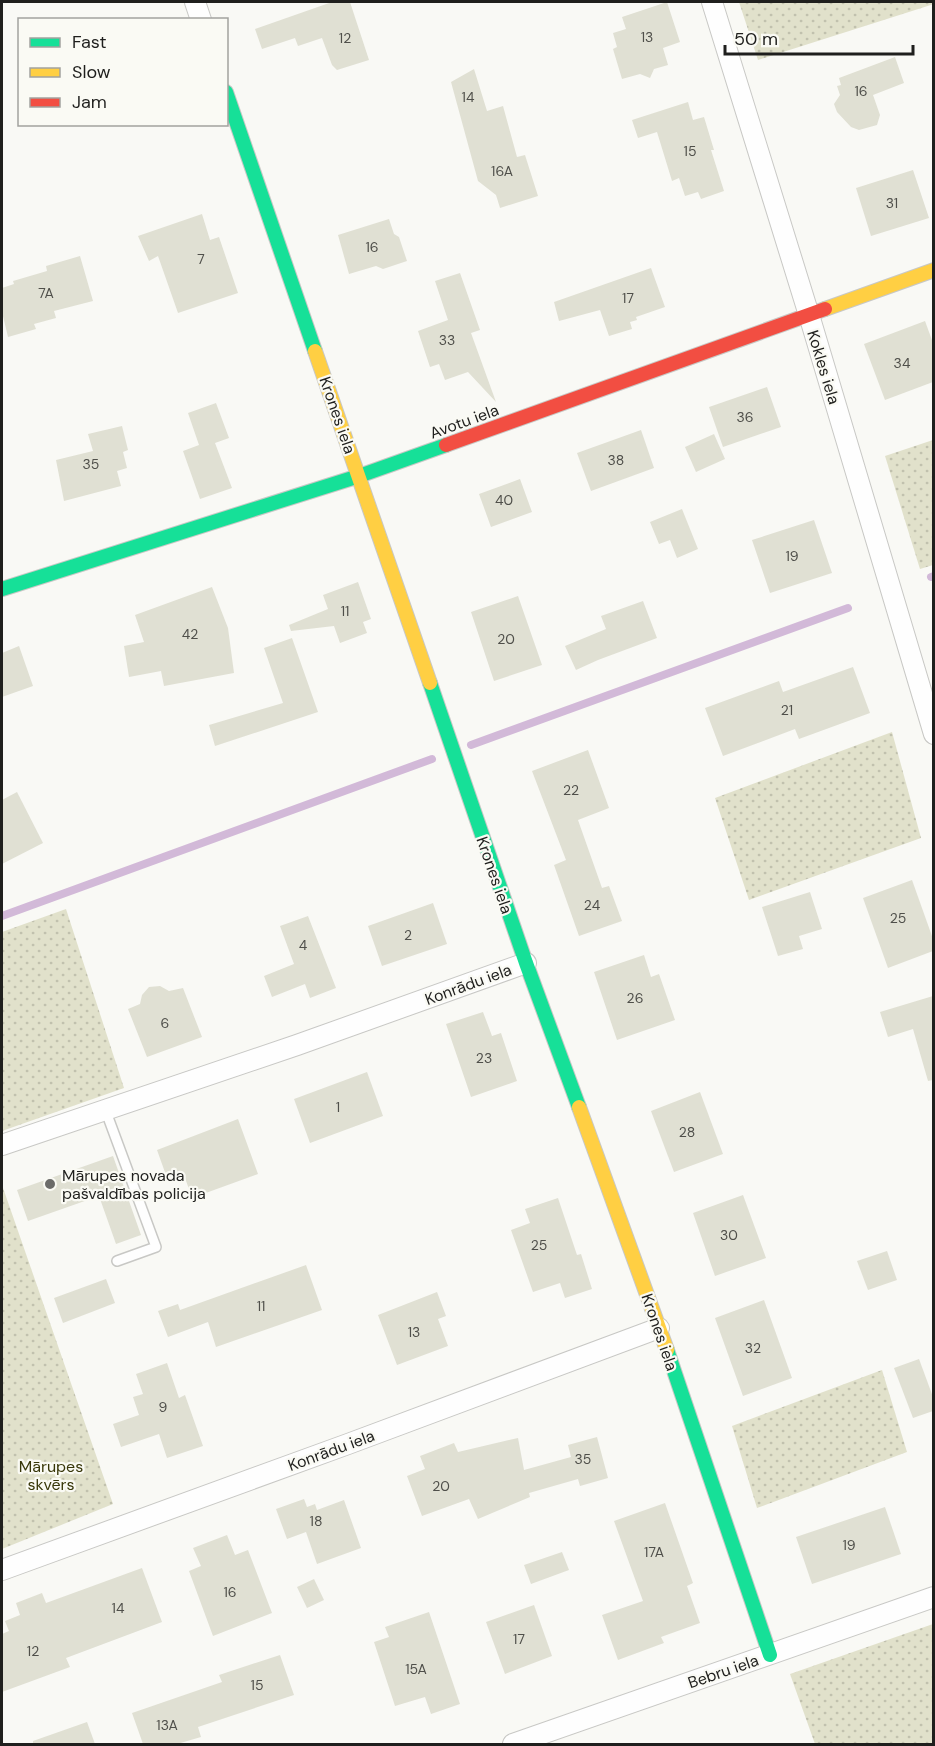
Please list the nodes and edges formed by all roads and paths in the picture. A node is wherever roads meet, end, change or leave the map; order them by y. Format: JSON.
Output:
{"nodes":[{"id":1,"x":195,"y":2,"type":"edge"},
{"id":2,"x":712,"y":2,"type":"edge"},
{"id":3,"x":200,"y":18,"type":"edge"},
{"id":4,"x":228,"y":98,"type":"edge"},
{"id":5,"x":933,"y":270,"type":"edge"},
{"id":6,"x":809,"y":315,"type":"junction"},
{"id":7,"x":359,"y":476,"type":"junction"},
{"id":8,"x":2,"y":589,"type":"edge"},
{"id":9,"x":933,"y":734,"type":"edge"},
{"id":10,"x":526,"y":963,"type":"junction"},
{"id":11,"x":105,"y":1109,"type":"junction"},
{"id":12,"x":2,"y":1145,"type":"edge"},
{"id":13,"x":117,"y":1261,"type":"dead end"},
{"id":14,"x":659,"y":1328,"type":"junction"},
{"id":15,"x":2,"y":1570,"type":"edge"},
{"id":16,"x":933,"y":1597,"type":"edge"},
{"id":17,"x":770,"y":1655,"type":"junction"},
{"id":18,"x":513,"y":1744,"type":"edge"}],
"edges":[{"from":1,"to":3,"type":"street"},
{"from":2,"to":6,"type":"street","name":"Kokles iela"},
{"from":4,"to":7,"type":"street","name":"Krones iela"},
{"from":5,"to":6,"type":"street","name":"Avotu iela"},
{"from":6,"to":7,"type":"street","name":"Avotu iela"},
{"from":6,"to":9,"type":"street","name":"Kokles iela"},
{"from":7,"to":8,"type":"street","name":"Avotu iela"},
{"from":7,"to":10,"type":"street","name":"Krones iela"},
{"from":10,"to":11,"type":"street","name":"Konrādu iela"},
{"from":10,"to":14,"type":"street","name":"Krones iela"},
{"from":11,"to":12,"type":"street","name":"Konrādu iela"},
{"from":11,"to":13,"type":"lane"},
{"from":14,"to":15,"type":"street","name":"Konrādu iela"},
{"from":14,"to":17,"type":"street","name":"Krones iela"},
{"from":16,"to":17,"type":"street","name":"Bebru iela"},
{"from":17,"to":18,"type":"street","name":"Bebru iela"}]}
